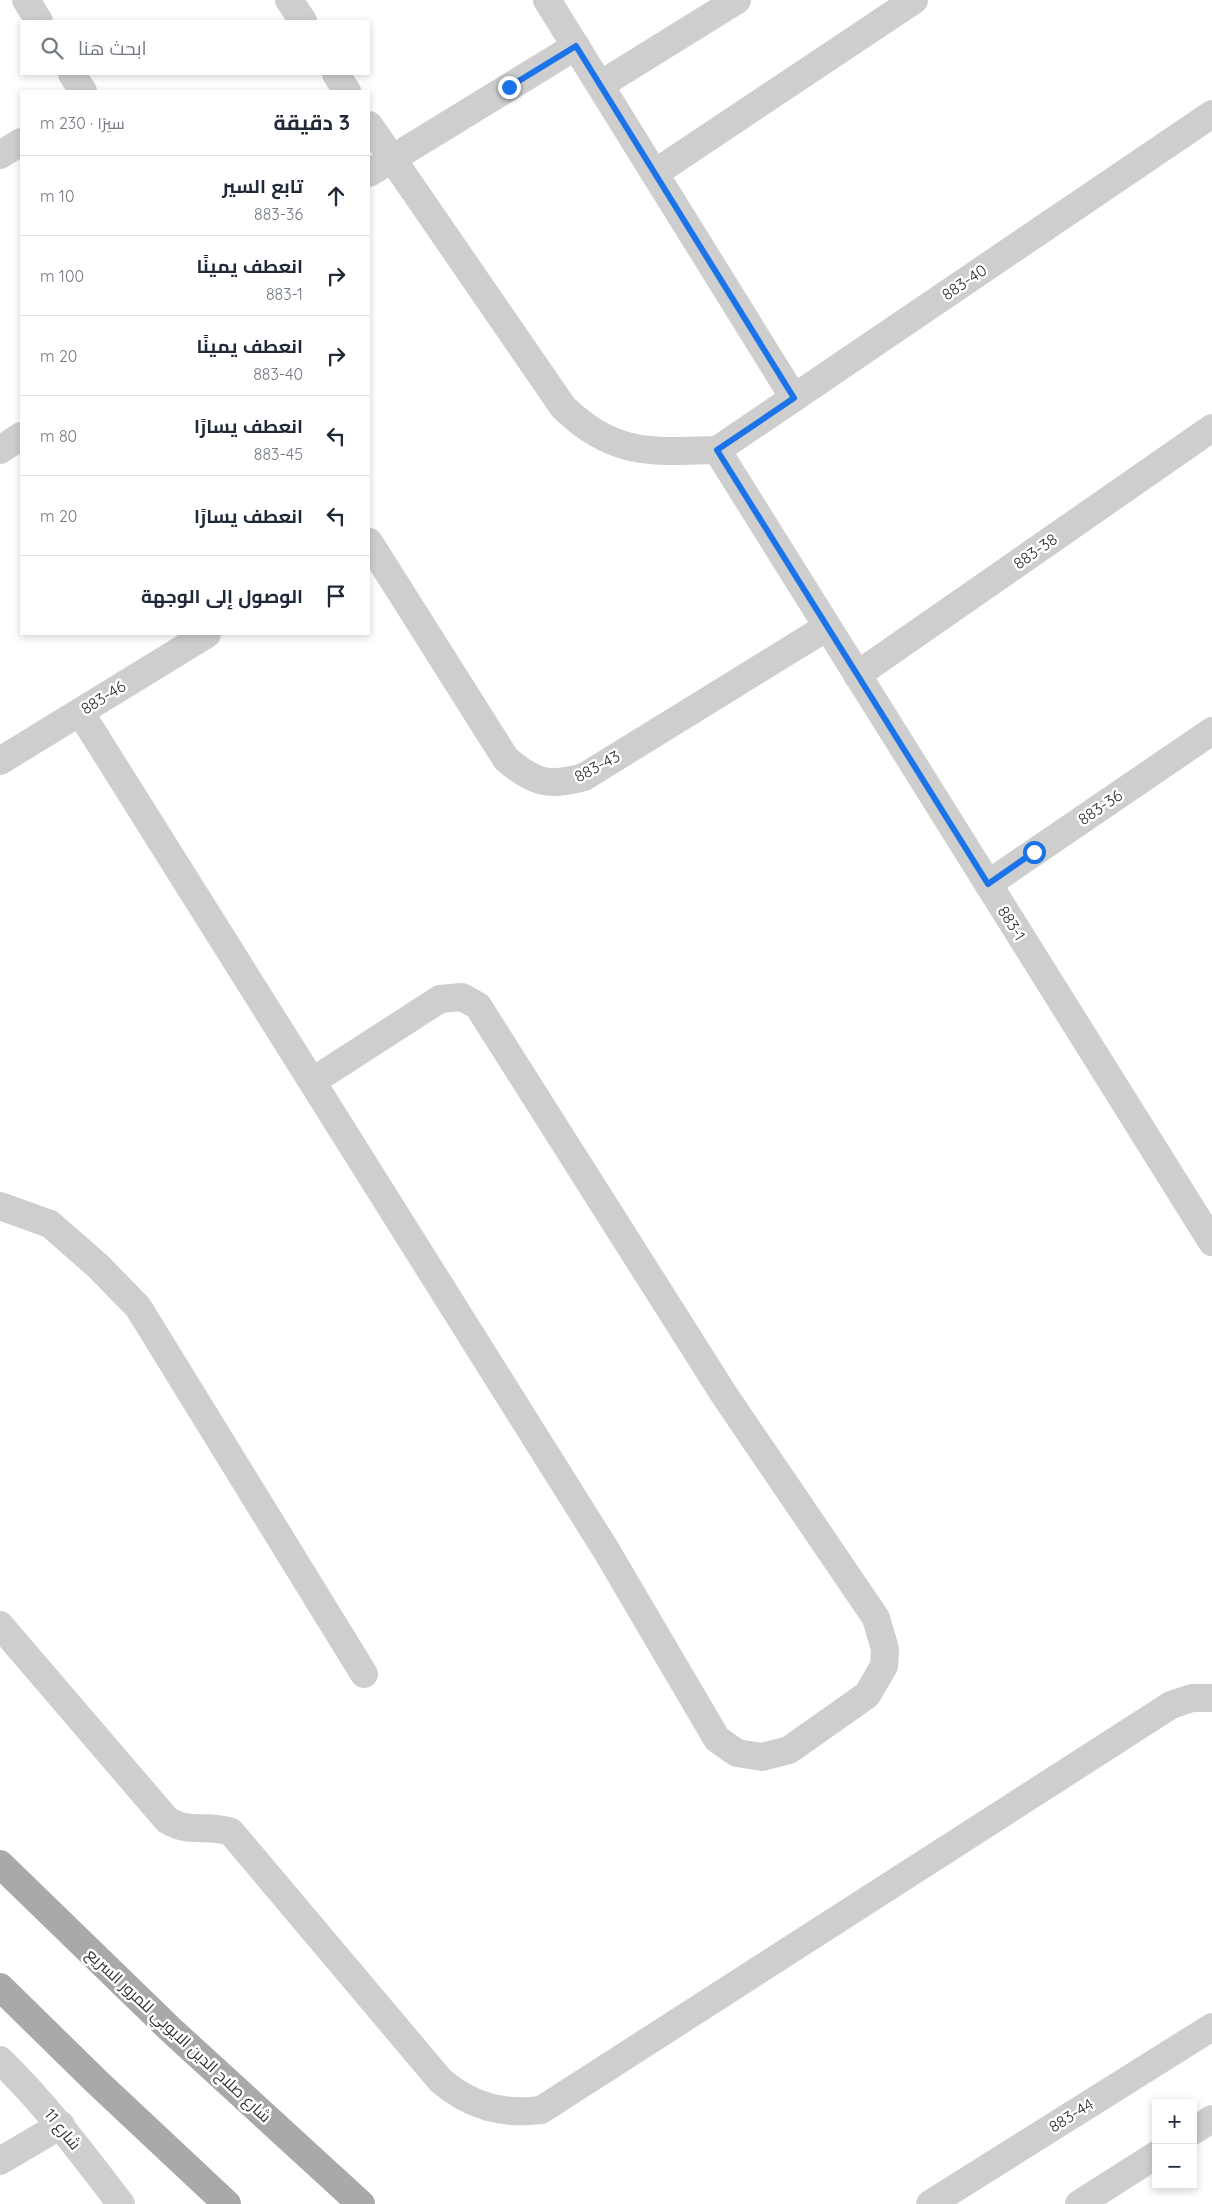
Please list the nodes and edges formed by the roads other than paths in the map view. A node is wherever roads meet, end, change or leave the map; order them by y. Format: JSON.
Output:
{"nodes":[{"id":1,"x":26,"y":0,"type":"edge"},
{"id":2,"x":289,"y":0,"type":"edge"},
{"id":3,"x":547,"y":0,"type":"edge"},
{"id":4,"x":737,"y":0,"type":"edge"},
{"id":5,"x":902,"y":3,"type":"edge"},
{"id":6,"x":38,"y":20,"type":"edge"},
{"id":7,"x":302,"y":20,"type":"edge"},
{"id":8,"x":576,"y":46,"type":"junction"},
{"id":9,"x":73,"y":75,"type":"edge"},
{"id":10,"x":337,"y":75,"type":"edge"},
{"id":11,"x":600,"y":85,"type":"junction"},
{"id":12,"x":82,"y":90,"type":"edge"},
{"id":13,"x":346,"y":90,"type":"edge"},
{"id":14,"x":1212,"y":114,"type":"edge"},
{"id":15,"x":370,"y":129,"type":"edge"},
{"id":16,"x":20,"y":143,"type":"edge"},
{"id":17,"x":0,"y":155,"type":"edge"},
{"id":18,"x":380,"y":166,"type":"edge"},
{"id":19,"x":655,"y":173,"type":"junction"},
{"id":20,"x":794,"y":398,"type":"junction"},
{"id":21,"x":1212,"y":428,"type":"edge"},
{"id":22,"x":20,"y":437,"type":"edge"},
{"id":23,"x":0,"y":450,"type":"edge"},
{"id":24,"x":717,"y":450,"type":"junction"},
{"id":25,"x":370,"y":544,"type":"edge"},
{"id":26,"x":827,"y":627,"type":"junction"},
{"id":27,"x":205,"y":635,"type":"edge"},
{"id":28,"x":857,"y":675,"type":"junction"},
{"id":29,"x":80,"y":712,"type":"junction"},
{"id":30,"x":1209,"y":739,"type":"edge"},
{"id":31,"x":0,"y":761,"type":"edge"},
{"id":32,"x":988,"y":884,"type":"junction"},
{"id":33,"x":313,"y":1081,"type":"junction"},
{"id":34,"x":0,"y":1206,"type":"edge"},
{"id":35,"x":1212,"y":1242,"type":"edge"},
{"id":36,"x":0,"y":1625,"type":"edge"},
{"id":37,"x":364,"y":1674,"type":"dead end"},
{"id":38,"x":1212,"y":1698,"type":"edge"},
{"id":39,"x":0,"y":1864,"type":"edge"},
{"id":40,"x":0,"y":1987,"type":"edge"},
{"id":41,"x":1212,"y":2027,"type":"edge"},
{"id":42,"x":0,"y":2060,"type":"edge"},
{"id":43,"x":1212,"y":2119,"type":"edge"},
{"id":44,"x":61,"y":2125,"type":"junction"},
{"id":45,"x":1197,"y":2128,"type":"edge"},
{"id":46,"x":1152,"y":2158,"type":"edge"},
{"id":47,"x":0,"y":2161,"type":"edge"},
{"id":48,"x":121,"y":2204,"type":"edge"},
{"id":49,"x":227,"y":2204,"type":"edge"},
{"id":50,"x":361,"y":2204,"type":"edge"},
{"id":51,"x":930,"y":2204,"type":"edge"},
{"id":52,"x":1079,"y":2204,"type":"edge"}],
"edges":[{"from":1,"to":6,"type":"street"},
{"from":2,"to":7,"type":"street"},
{"from":3,"to":8,"type":"street"},
{"from":4,"to":11,"type":"street"},
{"from":5,"to":19,"type":"street"},
{"from":8,"to":11,"type":"street"},
{"from":8,"to":18,"type":"street"},
{"from":9,"to":12,"type":"street"},
{"from":10,"to":13,"type":"street"},
{"from":11,"to":19,"type":"street"},
{"from":14,"to":20,"type":"street","name":"883-40"},
{"from":15,"to":18,"type":"street"},
{"from":16,"to":17,"type":"street"},
{"from":18,"to":24,"type":"street"},
{"from":19,"to":20,"type":"street"},
{"from":20,"to":24,"type":"street","name":"883-40"},
{"from":21,"to":28,"type":"street","name":"883-38"},
{"from":22,"to":23,"type":"street"},
{"from":24,"to":26,"type":"street","name":"883-1"},
{"from":25,"to":26,"type":"street","name":"883-43"},
{"from":26,"to":28,"type":"street","name":"883-1"},
{"from":27,"to":29,"type":"street","name":"883-46"},
{"from":28,"to":32,"type":"street","name":"883-1"},
{"from":29,"to":31,"type":"street","name":"883-46"},
{"from":29,"to":33,"type":"street"},
{"from":30,"to":32,"type":"street","name":"883-36"},
{"from":32,"to":35,"type":"street","name":"883-1"},
{"from":33,"to":33,"type":"street"},
{"from":34,"to":37,"type":"street"},
{"from":36,"to":38,"type":"street"},
{"from":39,"to":50,"type":"main road","name":"شارع صلاح الدين الايوبي للمرور السريع"},
{"from":40,"to":49,"type":"main road"},
{"from":41,"to":51,"type":"street","name":"883-44"},
{"from":42,"to":44,"type":"street","name":"شارع 11"},
{"from":43,"to":45,"type":"street"},
{"from":44,"to":47,"type":"street"},
{"from":44,"to":48,"type":"street","name":"شارع 11"},
{"from":46,"to":52,"type":"street"}]}
